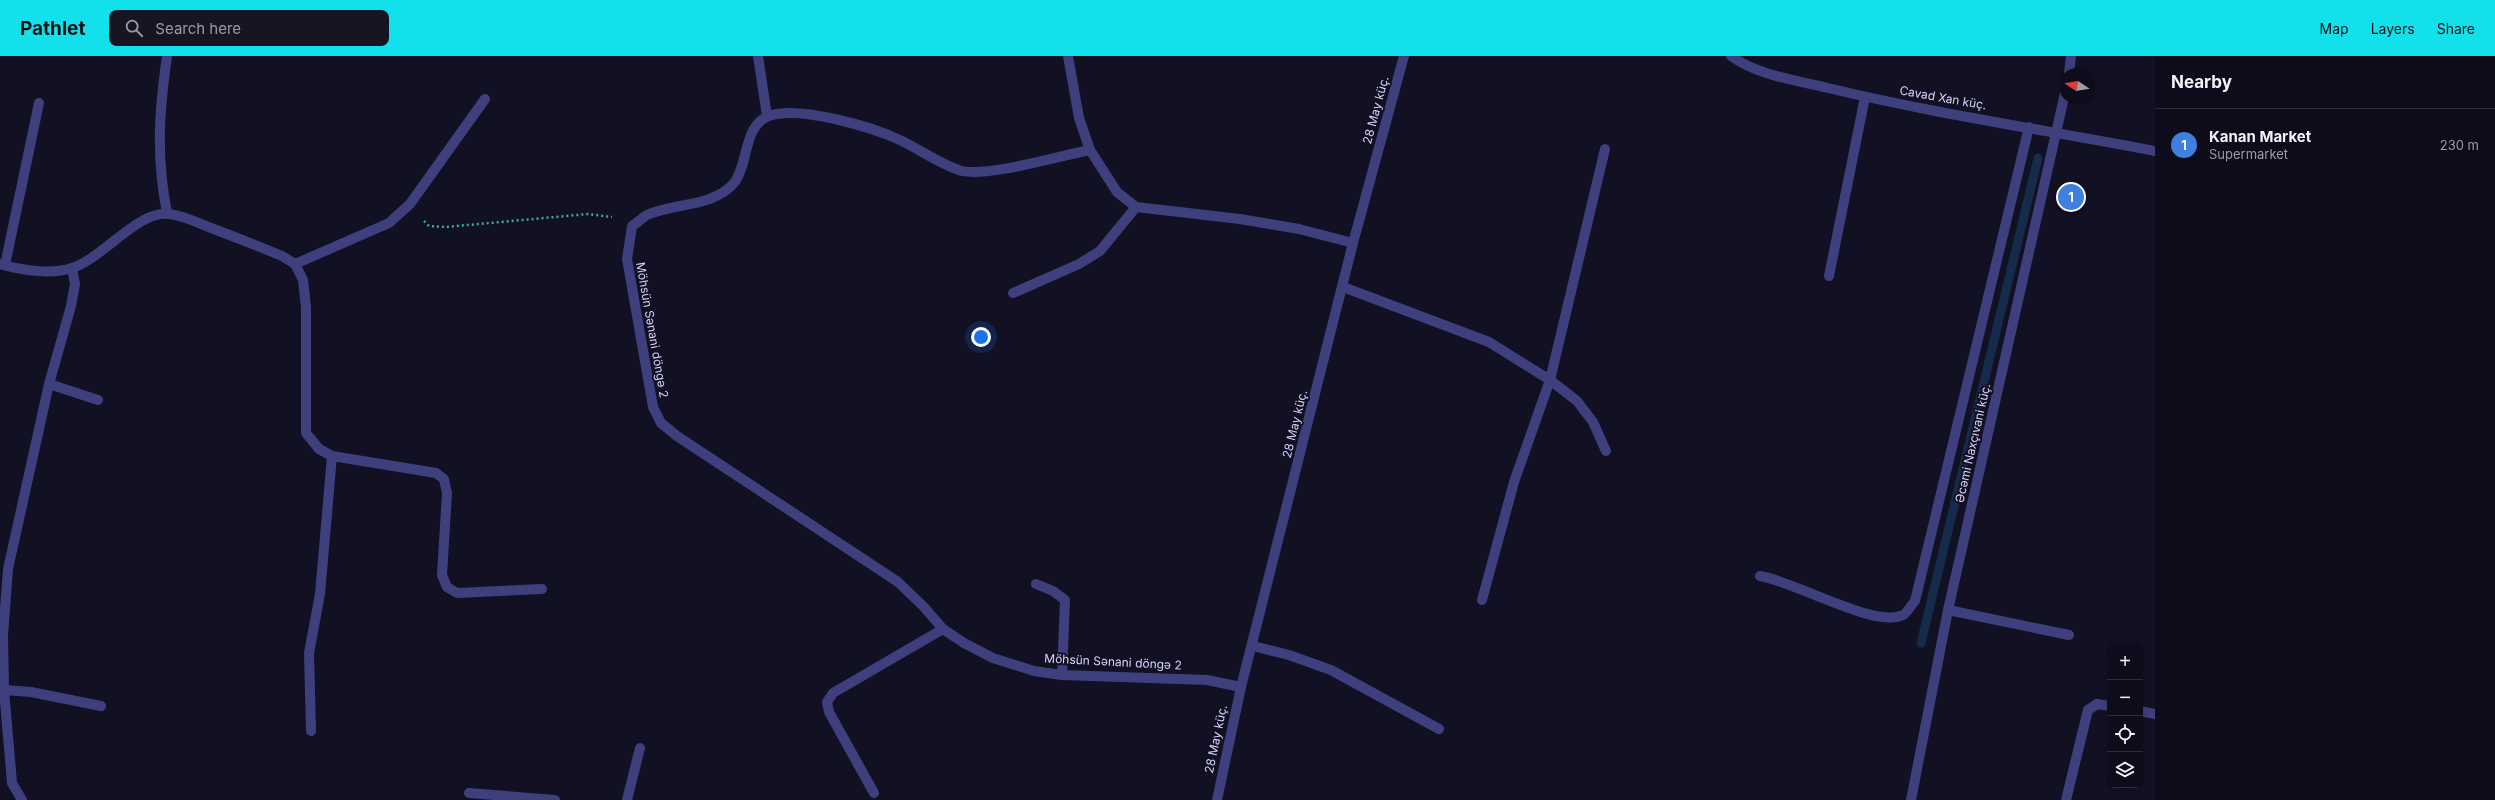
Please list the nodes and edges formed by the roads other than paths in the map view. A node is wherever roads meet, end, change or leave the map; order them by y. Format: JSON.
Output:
{"nodes":[{"id":1,"x":167,"y":56,"type":"edge"},
{"id":2,"x":758,"y":56,"type":"edge"},
{"id":3,"x":1068,"y":56,"type":"edge"},
{"id":4,"x":1404,"y":56,"type":"edge"},
{"id":5,"x":1731,"y":56,"type":"edge"},
{"id":6,"x":2071,"y":56,"type":"edge"},
{"id":7,"x":2070,"y":68,"type":"edge"},
{"id":8,"x":1865,"y":97,"type":"junction"},
{"id":9,"x":485,"y":99,"type":"dead end"},
{"id":10,"x":39,"y":103,"type":"dead end"},
{"id":11,"x":2063,"y":104,"type":"edge"},
{"id":12,"x":767,"y":116,"type":"junction"},
{"id":13,"x":2029,"y":127,"type":"junction"},
{"id":14,"x":2057,"y":132,"type":"junction"},
{"id":15,"x":1605,"y":149,"type":"dead end"},
{"id":16,"x":1090,"y":150,"type":"junction"},
{"id":17,"x":2155,"y":151,"type":"edge"},
{"id":18,"x":1136,"y":207,"type":"junction"},
{"id":19,"x":167,"y":213,"type":"junction"},
{"id":20,"x":1353,"y":243,"type":"junction"},
{"id":21,"x":2,"y":264,"type":"edge"},
{"id":22,"x":295,"y":264,"type":"junction"},
{"id":23,"x":72,"y":268,"type":"junction"},
{"id":24,"x":1829,"y":276,"type":"dead end"},
{"id":25,"x":1343,"y":287,"type":"junction"},
{"id":26,"x":1013,"y":293,"type":"dead end"},
{"id":27,"x":1550,"y":380,"type":"junction"},
{"id":28,"x":49,"y":384,"type":"junction"},
{"id":29,"x":98,"y":400,"type":"dead end"},
{"id":30,"x":1606,"y":451,"type":"dead end"},
{"id":31,"x":332,"y":456,"type":"junction"},
{"id":32,"x":1760,"y":576,"type":"dead end"},
{"id":33,"x":1036,"y":584,"type":"dead end"},
{"id":34,"x":542,"y":589,"type":"dead end"},
{"id":35,"x":1482,"y":600,"type":"dead end"},
{"id":36,"x":1948,"y":610,"type":"junction"},
{"id":37,"x":943,"y":629,"type":"junction"},
{"id":38,"x":2069,"y":635,"type":"dead end"},
{"id":39,"x":1253,"y":646,"type":"junction"},
{"id":40,"x":1062,"y":675,"type":"junction"},
{"id":41,"x":1241,"y":687,"type":"junction"},
{"id":42,"x":4,"y":690,"type":"junction"},
{"id":43,"x":101,"y":706,"type":"dead end"},
{"id":44,"x":2107,"y":706,"type":"edge"},
{"id":45,"x":2143,"y":712,"type":"edge"},
{"id":46,"x":2155,"y":714,"type":"edge"},
{"id":47,"x":1440,"y":729,"type":"dead end"},
{"id":48,"x":311,"y":731,"type":"dead end"},
{"id":49,"x":640,"y":748,"type":"dead end"},
{"id":50,"x":469,"y":793,"type":"dead end"},
{"id":51,"x":874,"y":793,"type":"dead end"},
{"id":52,"x":22,"y":800,"type":"edge"},
{"id":53,"x":555,"y":800,"type":"edge"},
{"id":54,"x":627,"y":800,"type":"edge"},
{"id":55,"x":1216,"y":800,"type":"edge"},
{"id":56,"x":1911,"y":800,"type":"edge"},
{"id":57,"x":2066,"y":800,"type":"edge"}],
"edges":[{"from":1,"to":19,"type":"street"},
{"from":2,"to":12,"type":"street"},
{"from":3,"to":16,"type":"street"},
{"from":4,"to":20,"type":"street","name":"28 May küç."},
{"from":5,"to":8,"type":"street","name":"Cavad Xan küç."},
{"from":6,"to":7,"type":"street"},
{"from":8,"to":13,"type":"street","name":"Cavad Xan küç."},
{"from":8,"to":24,"type":"street"},
{"from":9,"to":22,"type":"street"},
{"from":10,"to":21,"type":"street"},
{"from":11,"to":14,"type":"street","name":"Əcəmi Naxçıvani küç."},
{"from":12,"to":16,"type":"street"},
{"from":12,"to":37,"type":"street","name":"Möhsün Sənani döngə 2"},
{"from":13,"to":14,"type":"street","name":"Cavad Xan küç."},
{"from":13,"to":32,"type":"street"},
{"from":14,"to":17,"type":"street","name":"Cavad Xan küç."},
{"from":14,"to":36,"type":"street","name":"Əcəmi Naxçıvani küç."},
{"from":15,"to":27,"type":"street"},
{"from":16,"to":18,"type":"street"},
{"from":18,"to":20,"type":"street"},
{"from":18,"to":26,"type":"street"},
{"from":19,"to":22,"type":"street"},
{"from":19,"to":23,"type":"street"},
{"from":20,"to":25,"type":"street","name":"28 May küç."},
{"from":21,"to":23,"type":"street"},
{"from":22,"to":31,"type":"street"},
{"from":23,"to":28,"type":"street"},
{"from":25,"to":27,"type":"street"},
{"from":25,"to":39,"type":"street","name":"28 May küç."},
{"from":27,"to":30,"type":"street"},
{"from":27,"to":35,"type":"street"},
{"from":28,"to":29,"type":"street"},
{"from":28,"to":42,"type":"street"},
{"from":31,"to":34,"type":"street"},
{"from":31,"to":48,"type":"street"},
{"from":33,"to":40,"type":"street"},
{"from":36,"to":38,"type":"street"},
{"from":36,"to":56,"type":"street","name":"Əcəmi Naxçıvani küç."},
{"from":37,"to":40,"type":"street","name":"Möhsün Sənani döngə 2"},
{"from":37,"to":51,"type":"street"},
{"from":39,"to":41,"type":"street","name":"28 May küç."},
{"from":39,"to":47,"type":"street"},
{"from":40,"to":41,"type":"street","name":"Möhsün Sənani döngə 2"},
{"from":41,"to":55,"type":"street","name":"28 May küç."},
{"from":42,"to":43,"type":"street"},
{"from":42,"to":52,"type":"street"},
{"from":44,"to":57,"type":"street"},
{"from":45,"to":46,"type":"street"},
{"from":49,"to":54,"type":"street"},
{"from":50,"to":53,"type":"street"}]}
